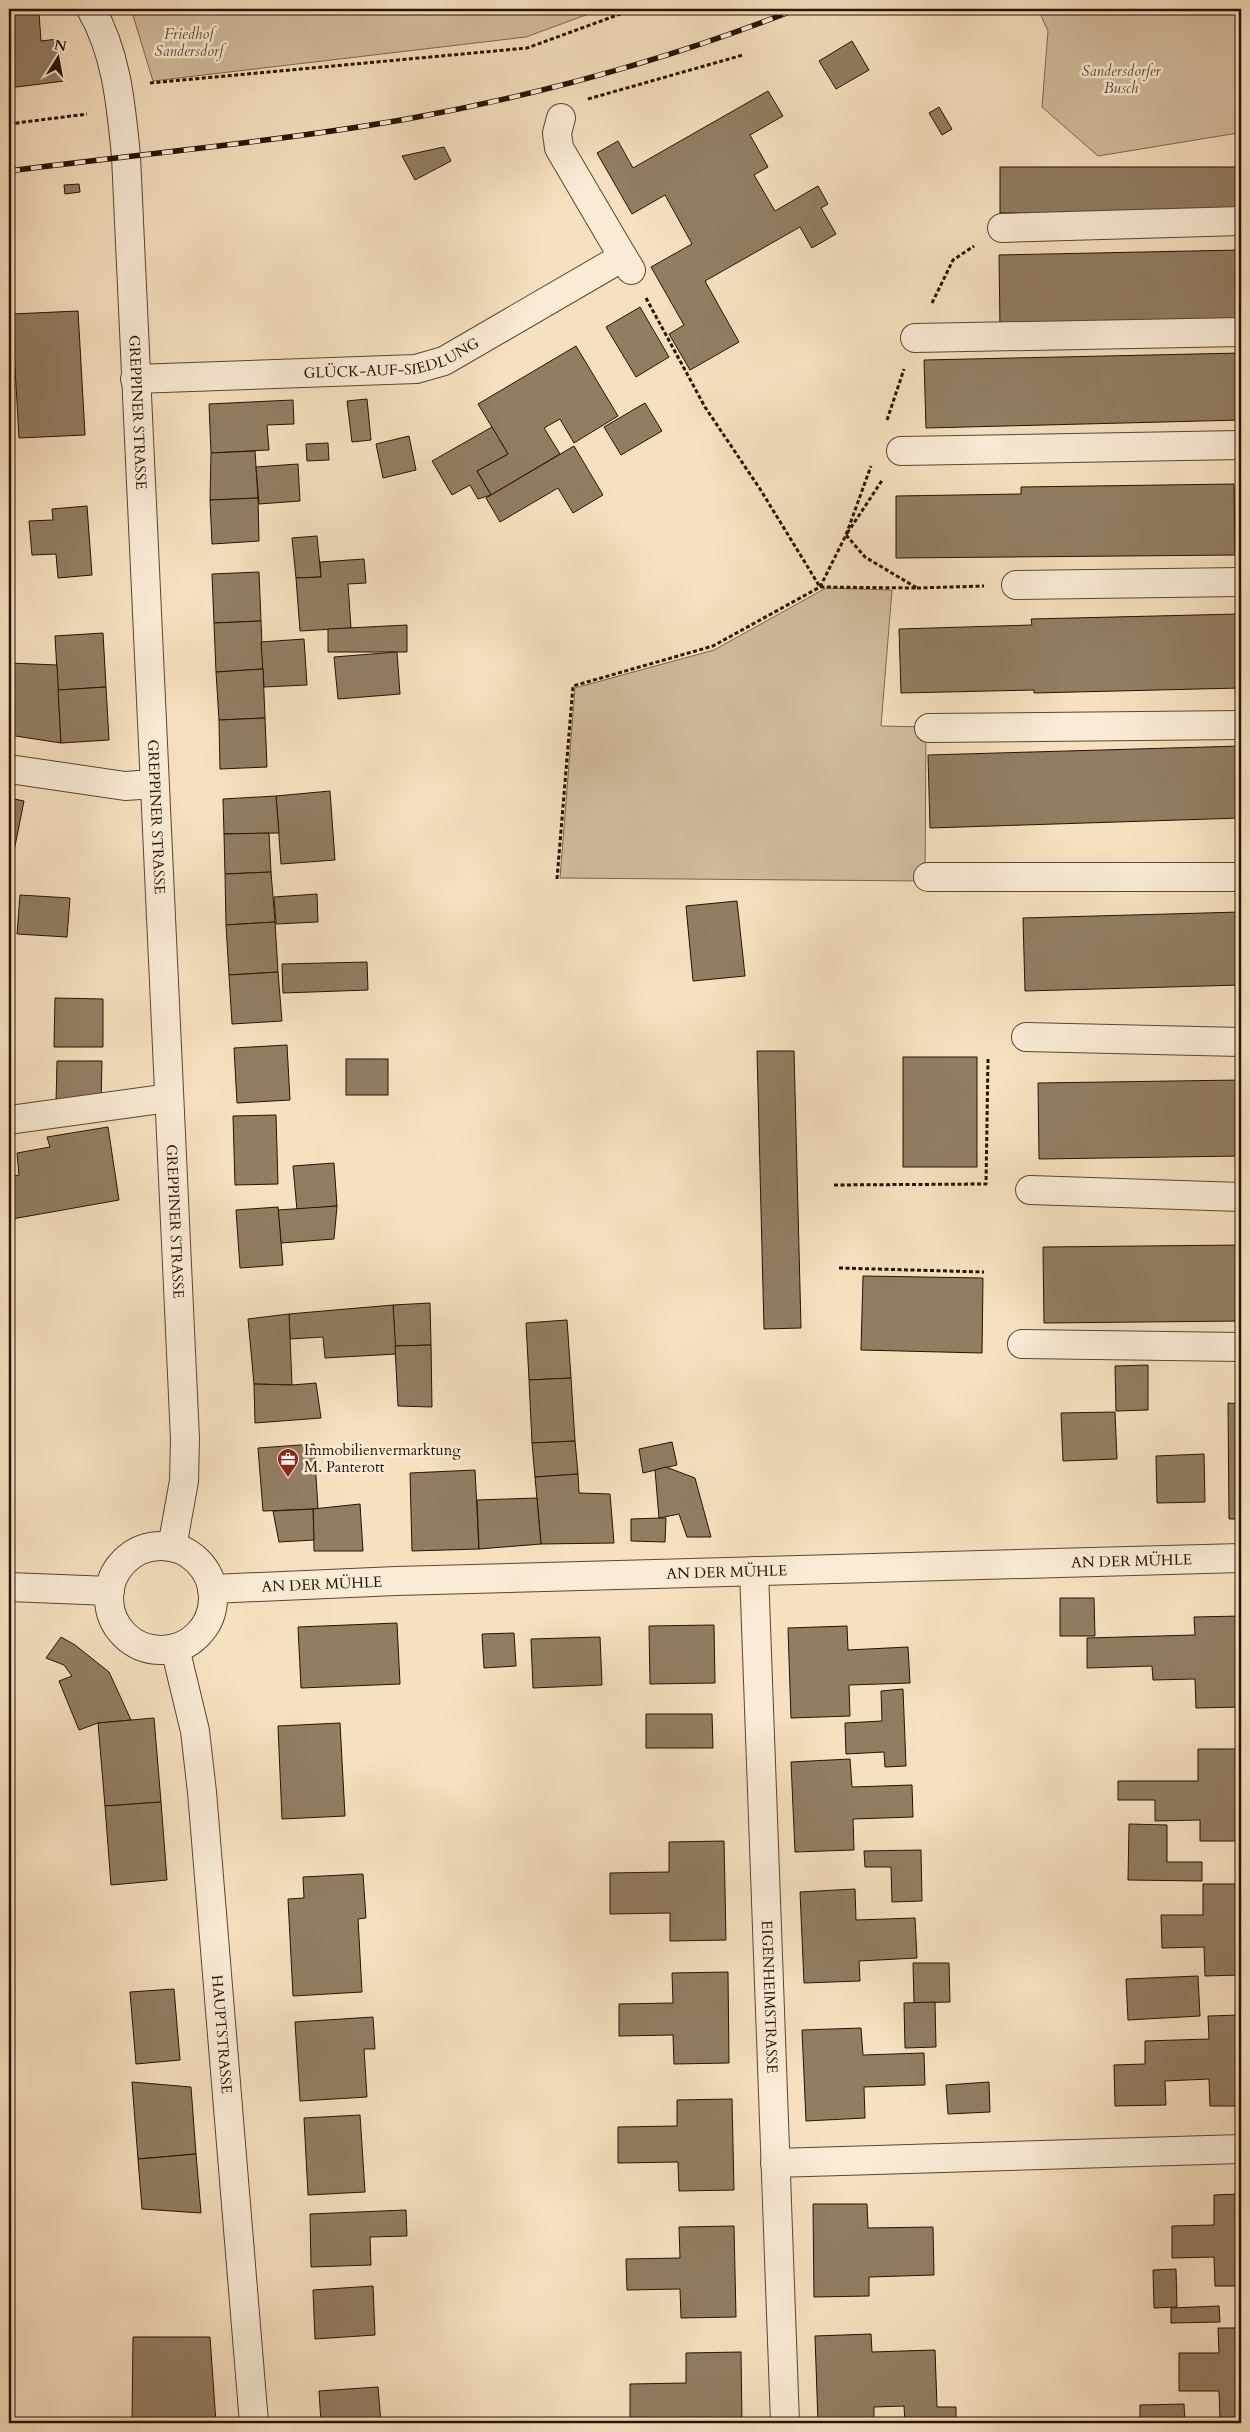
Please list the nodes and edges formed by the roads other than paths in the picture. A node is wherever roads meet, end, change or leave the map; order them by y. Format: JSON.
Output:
{"nodes":[{"id":1,"x":91,"y":9,"type":"edge"},
{"id":2,"x":561,"y":118,"type":"road end"},
{"id":3,"x":1241,"y":221,"type":"edge"},
{"id":4,"x":1002,"y":228,"type":"road end"},
{"id":5,"x":1241,"y":332,"type":"edge"},
{"id":6,"x":915,"y":338,"type":"road end"},
{"id":7,"x":135,"y":379,"type":"junction"},
{"id":8,"x":1241,"y":445,"type":"edge"},
{"id":9,"x":901,"y":451,"type":"road end"},
{"id":10,"x":1241,"y":582,"type":"edge"},
{"id":11,"x":1016,"y":586,"type":"road end"},
{"id":12,"x":1241,"y":725,"type":"edge"},
{"id":13,"x":929,"y":728,"type":"dead end"},
{"id":14,"x":9,"y":769,"type":"edge"},
{"id":15,"x":154,"y":784,"type":"junction"},
{"id":16,"x":928,"y":877,"type":"dead end"},
{"id":17,"x":1241,"y":877,"type":"edge"},
{"id":18,"x":1026,"y":1036,"type":"dead end"},
{"id":19,"x":1241,"y":1042,"type":"edge"},
{"id":20,"x":169,"y":1098,"type":"junction"},
{"id":21,"x":9,"y":1120,"type":"edge"},
{"id":22,"x":1030,"y":1190,"type":"dead end"},
{"id":23,"x":1241,"y":1197,"type":"edge"},
{"id":24,"x":1022,"y":1344,"type":"dead end"},
{"id":25,"x":1241,"y":1348,"type":"edge"},
{"id":26,"x":172,"y":1547,"type":"junction"},
{"id":27,"x":1241,"y":1558,"type":"edge"},
{"id":28,"x":754,"y":1571,"type":"junction"},
{"id":29,"x":9,"y":1587,"type":"edge"},
{"id":30,"x":212,"y":1589,"type":"junction"},
{"id":31,"x":110,"y":1591,"type":"junction"},
{"id":32,"x":175,"y":1648,"type":"junction"},
{"id":33,"x":1241,"y":2148,"type":"edge"},
{"id":34,"x":775,"y":2163,"type":"junction"},
{"id":35,"x":254,"y":2423,"type":"edge"},
{"id":36,"x":785,"y":2423,"type":"edge"}],
"edges":[{"from":1,"to":7,"type":"street","name":"GREPPINER STRASSE"},
{"from":2,"to":7,"type":"street","name":"GLÜCK-AUF-SIEDLUNG"},
{"from":3,"to":4,"type":"street"},
{"from":5,"to":6,"type":"street"},
{"from":7,"to":15,"type":"street","name":"GREPPINER STRASSE"},
{"from":8,"to":9,"type":"street"},
{"from":10,"to":11,"type":"street"},
{"from":12,"to":13,"type":"street"},
{"from":14,"to":15,"type":"street"},
{"from":15,"to":20,"type":"street","name":"GREPPINER STRASSE"},
{"from":16,"to":17,"type":"street"},
{"from":18,"to":19,"type":"street"},
{"from":20,"to":21,"type":"street"},
{"from":20,"to":26,"type":"street","name":"GREPPINER STRASSE"},
{"from":22,"to":23,"type":"street"},
{"from":24,"to":25,"type":"street"},
{"from":26,"to":30,"type":"street"},
{"from":26,"to":31,"type":"street"},
{"from":27,"to":28,"type":"street","name":"AN DER MÜHLE"},
{"from":28,"to":30,"type":"street","name":"AN DER MÜHLE"},
{"from":28,"to":34,"type":"street","name":"EIGENHEIMSTRASSE"},
{"from":29,"to":31,"type":"street"},
{"from":30,"to":32,"type":"street"},
{"from":31,"to":32,"type":"street"},
{"from":32,"to":35,"type":"street","name":"HAUPTSTRASSE"},
{"from":33,"to":34,"type":"street"},
{"from":34,"to":36,"type":"street","name":"EIGENHEIMSTRASSE"}]}
